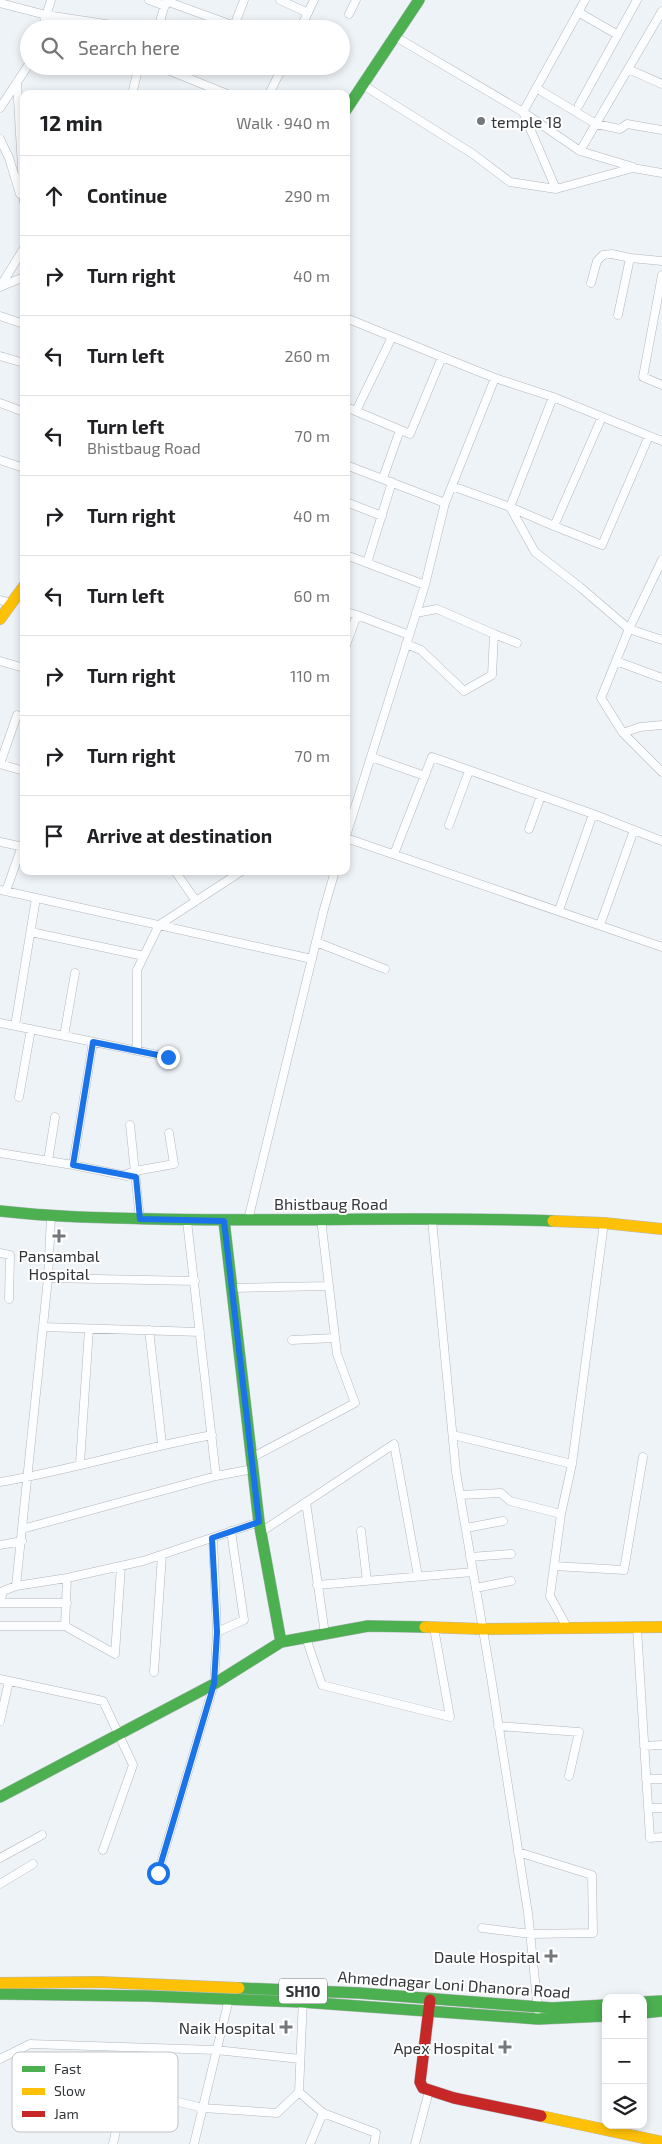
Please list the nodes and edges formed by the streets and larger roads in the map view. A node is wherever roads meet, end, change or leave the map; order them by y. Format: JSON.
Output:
{"nodes":[{"id":1,"x":50,"y":0,"type":"edge"},
{"id":2,"x":149,"y":0,"type":"edge"},
{"id":3,"x":244,"y":0,"type":"edge"},
{"id":4,"x":280,"y":0,"type":"edge"},
{"id":5,"x":314,"y":0,"type":"edge"},
{"id":6,"x":356,"y":0,"type":"edge"},
{"id":7,"x":420,"y":0,"type":"edge"},
{"id":8,"x":585,"y":0,"type":"edge"},
{"id":9,"x":637,"y":0,"type":"edge"},
{"id":10,"x":166,"y":2,"type":"edge"},
{"id":11,"x":0,"y":3,"type":"edge"},
{"id":12,"x":662,"y":11,"type":"edge"},
{"id":13,"x":578,"y":12,"type":"junction"},
{"id":14,"x":308,"y":13,"type":"junction"},
{"id":15,"x":349,"y":14,"type":"dead end"},
{"id":16,"x":46,"y":15,"type":"junction"},
{"id":17,"x":45,"y":20,"type":"edge"},
{"id":18,"x":79,"y":20,"type":"edge"},
{"id":19,"x":161,"y":20,"type":"edge"},
{"id":20,"x":217,"y":20,"type":"edge"},
{"id":21,"x":236,"y":20,"type":"edge"},
{"id":22,"x":304,"y":20,"type":"edge"},
{"id":23,"x":618,"y":34,"type":"junction"},
{"id":24,"x":396,"y":37,"type":"junction"},
{"id":25,"x":628,"y":69,"type":"junction"},
{"id":26,"x":22,"y":75,"type":"edge"},
{"id":27,"x":137,"y":75,"type":"edge"},
{"id":28,"x":180,"y":75,"type":"edge"},
{"id":29,"x":278,"y":75,"type":"edge"},
{"id":30,"x":17,"y":82,"type":"junction"},
{"id":31,"x":662,"y":84,"type":"edge"},
{"id":32,"x":363,"y":85,"type":"junction"},
{"id":33,"x":536,"y":88,"type":"junction"},
{"id":34,"x":133,"y":90,"type":"edge"},
{"id":35,"x":217,"y":90,"type":"edge"},
{"id":36,"x":271,"y":90,"type":"edge"},
{"id":37,"x":350,"y":104,"type":"edge"},
{"id":38,"x":579,"y":105,"type":"dead end"},
{"id":39,"x":0,"y":108,"type":"edge"},
{"id":40,"x":523,"y":112,"type":"junction"},
{"id":41,"x":596,"y":124,"type":"junction"},
{"id":42,"x":662,"y":130,"type":"edge"},
{"id":43,"x":20,"y":131,"type":"edge"},
{"id":44,"x":0,"y":139,"type":"edge"},
{"id":45,"x":580,"y":151,"type":"junction"},
{"id":46,"x":633,"y":168,"type":"junction"},
{"id":47,"x":662,"y":173,"type":"edge"},
{"id":48,"x":556,"y":189,"type":"junction"},
{"id":49,"x":20,"y":191,"type":"edge"},
{"id":50,"x":20,"y":255,"type":"edge"},
{"id":51,"x":630,"y":258,"type":"junction"},
{"id":52,"x":662,"y":261,"type":"edge"},
{"id":53,"x":662,"y":275,"type":"edge"},
{"id":54,"x":20,"y":279,"type":"edge"},
{"id":55,"x":591,"y":283,"type":"dead end"},
{"id":56,"x":1,"y":287,"type":"edge"},
{"id":57,"x":618,"y":315,"type":"dead end"},
{"id":58,"x":0,"y":316,"type":"edge"},
{"id":59,"x":350,"y":320,"type":"edge"},
{"id":60,"x":20,"y":323,"type":"edge"},
{"id":61,"x":392,"y":337,"type":"junction"},
{"id":62,"x":0,"y":356,"type":"edge"},
{"id":63,"x":442,"y":358,"type":"junction"},
{"id":64,"x":20,"y":362,"type":"edge"},
{"id":65,"x":495,"y":378,"type":"junction"},
{"id":66,"x":662,"y":385,"type":"edge"},
{"id":67,"x":553,"y":397,"type":"junction"},
{"id":68,"x":0,"y":403,"type":"edge"},
{"id":69,"x":350,"y":408,"type":"edge"},
{"id":70,"x":20,"y":410,"type":"edge"},
{"id":71,"x":356,"y":411,"type":"junction"},
{"id":72,"x":602,"y":417,"type":"junction"},
{"id":73,"x":400,"y":430,"type":"junction"},
{"id":74,"x":649,"y":436,"type":"junction"},
{"id":75,"x":662,"y":441,"type":"edge"},
{"id":76,"x":0,"y":460,"type":"edge"},
{"id":77,"x":350,"y":466,"type":"edge"},
{"id":78,"x":20,"y":467,"type":"edge"},
{"id":79,"x":383,"y":478,"type":"junction"},
{"id":80,"x":392,"y":482,"type":"junction"},
{"id":81,"x":452,"y":486,"type":"junction"},
{"id":82,"x":445,"y":503,"type":"junction"},
{"id":83,"x":350,"y":504,"type":"edge"},
{"id":84,"x":510,"y":507,"type":"junction"},
{"id":85,"x":382,"y":516,"type":"junction"},
{"id":86,"x":554,"y":526,"type":"junction"},
{"id":87,"x":350,"y":557,"type":"edge"},
{"id":88,"x":662,"y":560,"type":"edge"},
{"id":89,"x":367,"y":563,"type":"junction"},
{"id":90,"x":425,"y":585,"type":"junction"},
{"id":91,"x":20,"y":589,"type":"edge"},
{"id":92,"x":5,"y":602,"type":"edge"},
{"id":93,"x":350,"y":613,"type":"edge"},
{"id":94,"x":416,"y":613,"type":"junction"},
{"id":95,"x":357,"y":615,"type":"junction"},
{"id":96,"x":0,"y":619,"type":"edge"},
{"id":97,"x":629,"y":629,"type":"junction"},
{"id":98,"x":350,"y":634,"type":"edge"},
{"id":99,"x":494,"y":634,"type":"junction"},
{"id":100,"x":409,"y":635,"type":"junction"},
{"id":101,"x":662,"y":640,"type":"edge"},
{"id":102,"x":517,"y":643,"type":"dead end"},
{"id":103,"x":406,"y":644,"type":"junction"},
{"id":104,"x":0,"y":661,"type":"edge"},
{"id":105,"x":616,"y":661,"type":"junction"},
{"id":106,"x":20,"y":667,"type":"edge"},
{"id":107,"x":662,"y":678,"type":"edge"},
{"id":108,"x":17,"y":714,"type":"dead end"},
{"id":109,"x":662,"y":724,"type":"edge"},
{"id":110,"x":623,"y":733,"type":"junction"},
{"id":111,"x":371,"y":757,"type":"junction"},
{"id":112,"x":0,"y":764,"type":"edge"},
{"id":113,"x":20,"y":770,"type":"edge"},
{"id":114,"x":469,"y":771,"type":"junction"},
{"id":115,"x":662,"y":771,"type":"edge"},
{"id":116,"x":424,"y":776,"type":"junction"},
{"id":117,"x":541,"y":796,"type":"junction"},
{"id":118,"x":350,"y":805,"type":"edge"},
{"id":119,"x":355,"y":807,"type":"junction"},
{"id":120,"x":593,"y":814,"type":"junction"},
{"id":121,"x":350,"y":824,"type":"edge"},
{"id":122,"x":449,"y":825,"type":"dead end"},
{"id":123,"x":529,"y":829,"type":"dead end"},
{"id":124,"x":634,"y":830,"type":"junction"},
{"id":125,"x":350,"y":838,"type":"edge"},
{"id":126,"x":662,"y":841,"type":"edge"},
{"id":127,"x":0,"y":842,"type":"edge"},
{"id":128,"x":20,"y":845,"type":"edge"},
{"id":129,"x":20,"y":853,"type":"edge"},
{"id":130,"x":394,"y":854,"type":"junction"},
{"id":131,"x":178,"y":875,"type":"edge"},
{"id":132,"x":236,"y":875,"type":"edge"},
{"id":133,"x":334,"y":875,"type":"edge"},
{"id":134,"x":3,"y":891,"type":"edge"},
{"id":135,"x":36,"y":898,"type":"junction"},
{"id":136,"x":196,"y":901,"type":"junction"},
{"id":137,"x":559,"y":910,"type":"junction"},
{"id":138,"x":159,"y":925,"type":"junction"},
{"id":139,"x":600,"y":925,"type":"junction"},
{"id":140,"x":31,"y":932,"type":"junction"},
{"id":141,"x":316,"y":942,"type":"junction"},
{"id":142,"x":662,"y":947,"type":"edge"},
{"id":143,"x":144,"y":956,"type":"junction"},
{"id":144,"x":312,"y":959,"type":"junction"},
{"id":145,"x":385,"y":969,"type":"dead end"},
{"id":146,"x":75,"y":973,"type":"dead end"},
{"id":147,"x":0,"y":1023,"type":"edge"},
{"id":148,"x":15,"y":1026,"type":"junction"},
{"id":149,"x":31,"y":1029,"type":"junction"},
{"id":150,"x":64,"y":1036,"type":"junction"},
{"id":151,"x":93,"y":1042,"type":"junction"},
{"id":152,"x":137,"y":1051,"type":"junction"},
{"id":153,"x":168,"y":1057,"type":"dead end"},
{"id":154,"x":19,"y":1097,"type":"dead end"},
{"id":155,"x":55,"y":1116,"type":"dead end"},
{"id":156,"x":130,"y":1125,"type":"dead end"},
{"id":157,"x":169,"y":1133,"type":"dead end"},
{"id":158,"x":0,"y":1153,"type":"edge"},
{"id":159,"x":48,"y":1161,"type":"junction"},
{"id":160,"x":73,"y":1165,"type":"junction"},
{"id":161,"x":136,"y":1174,"type":"junction"},
{"id":162,"x":0,"y":1211,"type":"edge"},
{"id":163,"x":51,"y":1218,"type":"junction"},
{"id":164,"x":140,"y":1219,"type":"junction"},
{"id":165,"x":321,"y":1219,"type":"junction"},
{"id":166,"x":248,"y":1220,"type":"junction"},
{"id":167,"x":432,"y":1220,"type":"junction"},
{"id":168,"x":187,"y":1221,"type":"junction"},
{"id":169,"x":224,"y":1221,"type":"junction"},
{"id":170,"x":604,"y":1223,"type":"junction"},
{"id":171,"x":662,"y":1230,"type":"edge"},
{"id":172,"x":0,"y":1253,"type":"edge"},
{"id":173,"x":48,"y":1278,"type":"junction"},
{"id":174,"x":195,"y":1281,"type":"junction"},
{"id":175,"x":328,"y":1286,"type":"junction"},
{"id":176,"x":232,"y":1288,"type":"junction"},
{"id":177,"x":9,"y":1299,"type":"dead end"},
{"id":178,"x":43,"y":1328,"type":"junction"},
{"id":179,"x":89,"y":1328,"type":"junction"},
{"id":180,"x":149,"y":1330,"type":"junction"},
{"id":181,"x":200,"y":1332,"type":"junction"},
{"id":182,"x":335,"y":1338,"type":"junction"},
{"id":183,"x":292,"y":1340,"type":"dead end"},
{"id":184,"x":212,"y":1435,"type":"junction"},
{"id":185,"x":453,"y":1436,"type":"junction"},
{"id":186,"x":162,"y":1444,"type":"junction"},
{"id":187,"x":643,"y":1457,"type":"dead end"},
{"id":188,"x":252,"y":1463,"type":"junction"},
{"id":189,"x":80,"y":1464,"type":"junction"},
{"id":190,"x":572,"y":1464,"type":"junction"},
{"id":191,"x":216,"y":1476,"type":"junction"},
{"id":192,"x":27,"y":1477,"type":"junction"},
{"id":193,"x":0,"y":1482,"type":"edge"},
{"id":194,"x":460,"y":1495,"type":"junction"},
{"id":195,"x":306,"y":1502,"type":"junction"},
{"id":196,"x":561,"y":1514,"type":"junction"},
{"id":197,"x":503,"y":1521,"type":"dead end"},
{"id":198,"x":260,"y":1527,"type":"junction"},
{"id":199,"x":466,"y":1528,"type":"junction"},
{"id":200,"x":22,"y":1529,"type":"junction"},
{"id":201,"x":231,"y":1531,"type":"junction"},
{"id":202,"x":361,"y":1531,"type":"dead end"},
{"id":203,"x":212,"y":1538,"type":"junction"},
{"id":204,"x":22,"y":1541,"type":"junction"},
{"id":205,"x":0,"y":1545,"type":"edge"},
{"id":206,"x":511,"y":1554,"type":"dead end"},
{"id":207,"x":162,"y":1555,"type":"junction"},
{"id":208,"x":470,"y":1557,"type":"junction"},
{"id":209,"x":121,"y":1566,"type":"junction"},
{"id":210,"x":554,"y":1566,"type":"junction"},
{"id":211,"x":473,"y":1572,"type":"junction"},
{"id":212,"x":418,"y":1576,"type":"junction"},
{"id":213,"x":67,"y":1578,"type":"junction"},
{"id":214,"x":511,"y":1580,"type":"dead end"},
{"id":215,"x":366,"y":1581,"type":"junction"},
{"id":216,"x":317,"y":1585,"type":"junction"},
{"id":217,"x":16,"y":1586,"type":"junction"},
{"id":218,"x":476,"y":1588,"type":"junction"},
{"id":219,"x":0,"y":1603,"type":"edge"},
{"id":220,"x":67,"y":1603,"type":"junction"},
{"id":221,"x":0,"y":1626,"type":"edge"},
{"id":222,"x":65,"y":1626,"type":"junction"},
{"id":223,"x":434,"y":1628,"type":"junction"},
{"id":224,"x":568,"y":1628,"type":"junction"},
{"id":225,"x":637,"y":1628,"type":"junction"},
{"id":226,"x":662,"y":1628,"type":"edge"},
{"id":227,"x":483,"y":1629,"type":"junction"},
{"id":228,"x":217,"y":1632,"type":"junction"},
{"id":229,"x":325,"y":1634,"type":"junction"},
{"id":230,"x":306,"y":1638,"type":"junction"},
{"id":231,"x":281,"y":1642,"type":"junction"},
{"id":232,"x":154,"y":1672,"type":"dead end"},
{"id":233,"x":0,"y":1679,"type":"edge"},
{"id":234,"x":10,"y":1681,"type":"junction"},
{"id":235,"x":214,"y":1684,"type":"junction"},
{"id":236,"x":0,"y":1721,"type":"edge"},
{"id":237,"x":498,"y":1726,"type":"junction"},
{"id":238,"x":119,"y":1736,"type":"junction"},
{"id":239,"x":662,"y":1745,"type":"edge"},
{"id":240,"x":644,"y":1746,"type":"junction"},
{"id":241,"x":569,"y":1776,"type":"dead end"},
{"id":242,"x":662,"y":1778,"type":"edge"},
{"id":243,"x":646,"y":1779,"type":"junction"},
{"id":244,"x":0,"y":1797,"type":"edge"},
{"id":245,"x":648,"y":1808,"type":"junction"},
{"id":246,"x":662,"y":1808,"type":"edge"},
{"id":247,"x":42,"y":1834,"type":"dead end"},
{"id":248,"x":662,"y":1838,"type":"edge"},
{"id":249,"x":103,"y":1850,"type":"dead end"},
{"id":250,"x":518,"y":1852,"type":"junction"},
{"id":251,"x":0,"y":1858,"type":"edge"},
{"id":252,"x":32,"y":1864,"type":"dead end"},
{"id":253,"x":158,"y":1873,"type":"dead end"},
{"id":254,"x":0,"y":1884,"type":"edge"},
{"id":255,"x":482,"y":1928,"type":"dead end"},
{"id":256,"x":531,"y":1934,"type":"junction"},
{"id":257,"x":0,"y":1983,"type":"edge"},
{"id":258,"x":0,"y":1994,"type":"edge"},
{"id":259,"x":303,"y":1997,"type":"junction"},
{"id":260,"x":229,"y":1999,"type":"junction"},
{"id":261,"x":430,"y":2000,"type":"junction"},
{"id":262,"x":662,"y":2001,"type":"edge"},
{"id":263,"x":647,"y":2002,"type":"edge"},
{"id":264,"x":602,"y":2005,"type":"edge"},
{"id":265,"x":662,"y":2011,"type":"edge"},
{"id":266,"x":429,"y":2012,"type":"junction"},
{"id":267,"x":538,"y":2013,"type":"junction"},
{"id":268,"x":647,"y":2013,"type":"edge"},
{"id":269,"x":602,"y":2016,"type":"edge"},
{"id":270,"x":134,"y":2048,"type":"junction"},
{"id":271,"x":216,"y":2050,"type":"junction"},
{"id":272,"x":14,"y":2052,"type":"edge"},
{"id":273,"x":133,"y":2052,"type":"edge"},
{"id":274,"x":12,"y":2053,"type":"edge"},
{"id":275,"x":0,"y":2059,"type":"edge"},
{"id":276,"x":300,"y":2059,"type":"junction"},
{"id":277,"x":429,"y":2091,"type":"junction"},
{"id":278,"x":299,"y":2092,"type":"junction"},
{"id":279,"x":178,"y":2102,"type":"edge"},
{"id":280,"x":203,"y":2108,"type":"junction"},
{"id":281,"x":323,"y":2113,"type":"junction"},
{"id":282,"x":662,"y":2142,"type":"edge"},
{"id":283,"x":194,"y":2144,"type":"edge"},
{"id":284,"x":310,"y":2144,"type":"edge"},
{"id":285,"x":374,"y":2144,"type":"edge"},
{"id":286,"x":415,"y":2144,"type":"edge"}],
"edges":[{"from":1,"to":16,"type":"street"},
{"from":2,"to":10,"type":"street"},
{"from":3,"to":21,"type":"street"},
{"from":4,"to":14,"type":"street"},
{"from":5,"to":14,"type":"street"},
{"from":6,"to":15,"type":"street"},
{"from":7,"to":24,"type":"street"},
{"from":8,"to":13,"type":"street"},
{"from":9,"to":23,"type":"street"},
{"from":10,"to":19,"type":"street"},
{"from":10,"to":20,"type":"street"},
{"from":11,"to":16,"type":"street"},
{"from":12,"to":25,"type":"street"},
{"from":13,"to":23,"type":"street"},
{"from":13,"to":33,"type":"street"},
{"from":14,"to":22,"type":"street"},
{"from":16,"to":17,"type":"street"},
{"from":16,"to":18,"type":"street"},
{"from":23,"to":38,"type":"street"},
{"from":24,"to":32,"type":"street"},
{"from":24,"to":40,"type":"street"},
{"from":25,"to":31,"type":"street"},
{"from":25,"to":41,"type":"street"},
{"from":26,"to":30,"type":"street"},
{"from":27,"to":34,"type":"street"},
{"from":28,"to":35,"type":"street"},
{"from":29,"to":36,"type":"street"},
{"from":30,"to":39,"type":"street"},
{"from":30,"to":43,"type":"street"},
{"from":32,"to":37,"type":"street"},
{"from":32,"to":48,"type":"street"},
{"from":33,"to":40,"type":"street"},
{"from":33,"to":41,"type":"street"},
{"from":40,"to":45,"type":"street"},
{"from":40,"to":48,"type":"street"},
{"from":41,"to":42,"type":"street"},
{"from":41,"to":45,"type":"street"},
{"from":44,"to":49,"type":"street"},
{"from":45,"to":46,"type":"street"},
{"from":46,"to":47,"type":"street"},
{"from":46,"to":48,"type":"street"},
{"from":50,"to":56,"type":"street"},
{"from":51,"to":52,"type":"street"},
{"from":51,"to":55,"type":"street"},
{"from":51,"to":57,"type":"street"},
{"from":53,"to":66,"type":"street"},
{"from":54,"to":56,"type":"street"},
{"from":58,"to":60,"type":"street"},
{"from":59,"to":61,"type":"street"},
{"from":61,"to":63,"type":"street"},
{"from":61,"to":71,"type":"street"},
{"from":62,"to":64,"type":"street"},
{"from":63,"to":65,"type":"street"},
{"from":63,"to":73,"type":"street"},
{"from":65,"to":67,"type":"street"},
{"from":65,"to":81,"type":"street"},
{"from":67,"to":72,"type":"street"},
{"from":67,"to":84,"type":"street"},
{"from":68,"to":70,"type":"street"},
{"from":69,"to":71,"type":"street"},
{"from":71,"to":73,"type":"street"},
{"from":72,"to":74,"type":"street"},
{"from":72,"to":86,"type":"street"},
{"from":73,"to":79,"type":"street"},
{"from":74,"to":75,"type":"street"},
{"from":74,"to":86,"type":"street"},
{"from":76,"to":78,"type":"street"},
{"from":77,"to":79,"type":"street"},
{"from":79,"to":80,"type":"street"},
{"from":80,"to":82,"type":"street"},
{"from":80,"to":85,"type":"street"},
{"from":81,"to":82,"type":"street"},
{"from":81,"to":84,"type":"street"},
{"from":82,"to":90,"type":"street"},
{"from":83,"to":85,"type":"street"},
{"from":84,"to":86,"type":"street"},
{"from":84,"to":97,"type":"street"},
{"from":85,"to":89,"type":"street"},
{"from":87,"to":89,"type":"street"},
{"from":88,"to":97,"type":"street"},
{"from":89,"to":90,"type":"street"},
{"from":90,"to":94,"type":"street"},
{"from":91,"to":92,"type":"street"},
{"from":92,"to":96,"type":"street"},
{"from":93,"to":95,"type":"street"},
{"from":94,"to":99,"type":"street"},
{"from":94,"to":100,"type":"street"},
{"from":95,"to":98,"type":"street"},
{"from":95,"to":100,"type":"street"},
{"from":97,"to":101,"type":"street"},
{"from":97,"to":105,"type":"street"},
{"from":99,"to":102,"type":"street"},
{"from":99,"to":103,"type":"street"},
{"from":100,"to":103,"type":"street"},
{"from":103,"to":111,"type":"street"},
{"from":104,"to":106,"type":"street"},
{"from":105,"to":107,"type":"street"},
{"from":105,"to":110,"type":"street"},
{"from":108,"to":112,"type":"street"},
{"from":109,"to":110,"type":"street"},
{"from":110,"to":115,"type":"street"},
{"from":111,"to":116,"type":"street"},
{"from":111,"to":119,"type":"street"},
{"from":112,"to":113,"type":"street"},
{"from":114,"to":116,"type":"street"},
{"from":114,"to":117,"type":"street"},
{"from":114,"to":122,"type":"street"},
{"from":116,"to":130,"type":"street"},
{"from":117,"to":120,"type":"street"},
{"from":117,"to":123,"type":"street"},
{"from":118,"to":119,"type":"street"},
{"from":119,"to":121,"type":"street"},
{"from":120,"to":124,"type":"street"},
{"from":120,"to":137,"type":"street"},
{"from":124,"to":126,"type":"street"},
{"from":124,"to":139,"type":"street"},
{"from":125,"to":130,"type":"street"},
{"from":127,"to":128,"type":"street"},
{"from":129,"to":134,"type":"street"},
{"from":130,"to":137,"type":"street"},
{"from":131,"to":136,"type":"street"},
{"from":132,"to":136,"type":"street"},
{"from":133,"to":141,"type":"street"},
{"from":134,"to":135,"type":"street"},
{"from":135,"to":138,"type":"street"},
{"from":135,"to":140,"type":"street"},
{"from":136,"to":138,"type":"street"},
{"from":137,"to":139,"type":"street"},
{"from":138,"to":143,"type":"street"},
{"from":138,"to":144,"type":"street"},
{"from":139,"to":142,"type":"street"},
{"from":140,"to":143,"type":"street"},
{"from":140,"to":148,"type":"street"},
{"from":141,"to":144,"type":"street"},
{"from":141,"to":145,"type":"street"},
{"from":143,"to":152,"type":"street"},
{"from":144,"to":166,"type":"street"},
{"from":146,"to":150,"type":"street"},
{"from":147,"to":148,"type":"street"},
{"from":148,"to":149,"type":"street"},
{"from":149,"to":150,"type":"street"},
{"from":149,"to":154,"type":"street"},
{"from":150,"to":151,"type":"street"},
{"from":151,"to":152,"type":"street"},
{"from":151,"to":160,"type":"street"},
{"from":152,"to":153,"type":"street"},
{"from":155,"to":159,"type":"street"},
{"from":156,"to":161,"type":"street"},
{"from":157,"to":161,"type":"street"},
{"from":158,"to":159,"type":"street"},
{"from":159,"to":160,"type":"street"},
{"from":160,"to":161,"type":"street"},
{"from":161,"to":164,"type":"street"},
{"from":162,"to":163,"type":"street","name":"Bhistbaug Road"},
{"from":163,"to":164,"type":"street","name":"Bhistbaug Road"},
{"from":163,"to":173,"type":"street"},
{"from":164,"to":168,"type":"street","name":"Bhistbaug Road"},
{"from":165,"to":166,"type":"street","name":"Bhistbaug Road"},
{"from":165,"to":167,"type":"street","name":"Bhistbaug Road"},
{"from":165,"to":175,"type":"street"},
{"from":166,"to":169,"type":"street","name":"Bhistbaug Road"},
{"from":167,"to":170,"type":"street","name":"Bhistbaug Road"},
{"from":167,"to":185,"type":"street"},
{"from":168,"to":169,"type":"street","name":"Bhistbaug Road"},
{"from":168,"to":174,"type":"street"},
{"from":169,"to":176,"type":"street"},
{"from":170,"to":171,"type":"street","name":"Bhistbaug Road"},
{"from":170,"to":190,"type":"street"},
{"from":172,"to":177,"type":"street"},
{"from":173,"to":174,"type":"street"},
{"from":173,"to":178,"type":"street"},
{"from":174,"to":181,"type":"street"},
{"from":175,"to":176,"type":"street"},
{"from":175,"to":182,"type":"street"},
{"from":176,"to":188,"type":"street"},
{"from":178,"to":179,"type":"street"},
{"from":178,"to":192,"type":"street"},
{"from":179,"to":180,"type":"street"},
{"from":179,"to":189,"type":"street"},
{"from":180,"to":181,"type":"street"},
{"from":180,"to":186,"type":"street"},
{"from":181,"to":184,"type":"street"},
{"from":182,"to":183,"type":"street"},
{"from":182,"to":188,"type":"street"},
{"from":184,"to":186,"type":"street"},
{"from":184,"to":191,"type":"street"},
{"from":185,"to":190,"type":"street"},
{"from":185,"to":194,"type":"street"},
{"from":186,"to":189,"type":"street"},
{"from":187,"to":210,"type":"street"},
{"from":188,"to":191,"type":"street"},
{"from":188,"to":198,"type":"street"},
{"from":189,"to":192,"type":"street"},
{"from":190,"to":196,"type":"street"},
{"from":191,"to":200,"type":"street"},
{"from":192,"to":193,"type":"street"},
{"from":192,"to":200,"type":"street"},
{"from":194,"to":196,"type":"street"},
{"from":194,"to":199,"type":"street"},
{"from":195,"to":198,"type":"street"},
{"from":195,"to":212,"type":"street"},
{"from":195,"to":216,"type":"street"},
{"from":196,"to":210,"type":"street"},
{"from":197,"to":199,"type":"street"},
{"from":198,"to":201,"type":"street"},
{"from":198,"to":231,"type":"street"},
{"from":199,"to":208,"type":"street"},
{"from":200,"to":204,"type":"street"},
{"from":201,"to":203,"type":"street"},
{"from":201,"to":228,"type":"street"},
{"from":202,"to":215,"type":"street"},
{"from":203,"to":207,"type":"street"},
{"from":203,"to":228,"type":"street"},
{"from":204,"to":205,"type":"street"},
{"from":204,"to":217,"type":"street"},
{"from":206,"to":208,"type":"street"},
{"from":207,"to":209,"type":"street"},
{"from":207,"to":232,"type":"street"},
{"from":208,"to":211,"type":"street"},
{"from":209,"to":213,"type":"street"},
{"from":209,"to":222,"type":"street"},
{"from":210,"to":224,"type":"street"},
{"from":211,"to":212,"type":"street"},
{"from":211,"to":218,"type":"street"},
{"from":212,"to":215,"type":"street"},
{"from":213,"to":217,"type":"street"},
{"from":213,"to":220,"type":"street"},
{"from":214,"to":218,"type":"street"},
{"from":215,"to":216,"type":"street"},
{"from":216,"to":229,"type":"street"},
{"from":217,"to":219,"type":"street"},
{"from":218,"to":227,"type":"street"},
{"from":219,"to":220,"type":"street"},
{"from":220,"to":222,"type":"street"},
{"from":221,"to":222,"type":"street"},
{"from":223,"to":227,"type":"street"},
{"from":223,"to":229,"type":"street"},
{"from":223,"to":230,"type":"street"},
{"from":224,"to":225,"type":"street"},
{"from":224,"to":227,"type":"street"},
{"from":225,"to":226,"type":"street"},
{"from":225,"to":240,"type":"street"},
{"from":227,"to":237,"type":"street"},
{"from":228,"to":235,"type":"street"},
{"from":229,"to":230,"type":"street"},
{"from":230,"to":231,"type":"street"},
{"from":231,"to":235,"type":"street"},
{"from":233,"to":234,"type":"street"},
{"from":234,"to":236,"type":"street"},
{"from":234,"to":238,"type":"street"},
{"from":235,"to":238,"type":"street"},
{"from":235,"to":253,"type":"street"},
{"from":237,"to":241,"type":"street"},
{"from":237,"to":250,"type":"street"},
{"from":238,"to":244,"type":"street"},
{"from":238,"to":249,"type":"street"},
{"from":239,"to":240,"type":"street"},
{"from":240,"to":243,"type":"street"},
{"from":242,"to":243,"type":"street"},
{"from":243,"to":245,"type":"street"},
{"from":245,"to":246,"type":"street"},
{"from":245,"to":248,"type":"street"},
{"from":247,"to":251,"type":"street"},
{"from":250,"to":256,"type":"street"},
{"from":250,"to":256,"type":"street"},
{"from":252,"to":254,"type":"street"},
{"from":255,"to":256,"type":"street"},
{"from":256,"to":267,"type":"street"},
{"from":257,"to":259,"type":"street","name":"Ahmednagar Loni Dhanora Road","number":"SH10"},
{"from":258,"to":260,"type":"street","name":"Ahmednagar Loni Dhanora Road","number":"SH10"},
{"from":259,"to":260,"type":"street","name":"Ahmednagar Loni Dhanora Road","number":"SH10"},
{"from":259,"to":261,"type":"street","name":"Ahmednagar Loni Dhanora Road","number":"SH10"},
{"from":259,"to":266,"type":"street","name":"Ahmednagar Loni Dhanora Road","number":"SH10"},
{"from":259,"to":276,"type":"street"},
{"from":260,"to":271,"type":"street"},
{"from":261,"to":266,"type":"street"},
{"from":261,"to":267,"type":"street","name":"Ahmednagar Loni Dhanora Road","number":"SH10"},
{"from":262,"to":263,"type":"street"},
{"from":264,"to":267,"type":"street","name":"Ahmednagar Loni Dhanora Road","number":"SH10"},
{"from":265,"to":268,"type":"street"},
{"from":266,"to":267,"type":"street","name":"Ahmednagar Loni Dhanora Road","number":"SH10"},
{"from":266,"to":277,"type":"street"},
{"from":267,"to":269,"type":"street","name":"Ahmednagar Loni Dhanora Road","number":"SH10"},
{"from":270,"to":271,"type":"street"},
{"from":270,"to":272,"type":"street"},
{"from":270,"to":273,"type":"street"},
{"from":271,"to":276,"type":"street"},
{"from":271,"to":280,"type":"street"},
{"from":274,"to":275,"type":"street"},
{"from":276,"to":278,"type":"street"},
{"from":277,"to":282,"type":"street"},
{"from":277,"to":286,"type":"street"},
{"from":278,"to":280,"type":"street"},
{"from":278,"to":281,"type":"street"},
{"from":279,"to":280,"type":"street"},
{"from":280,"to":283,"type":"street"},
{"from":281,"to":284,"type":"street"},
{"from":281,"to":285,"type":"street"}]}
